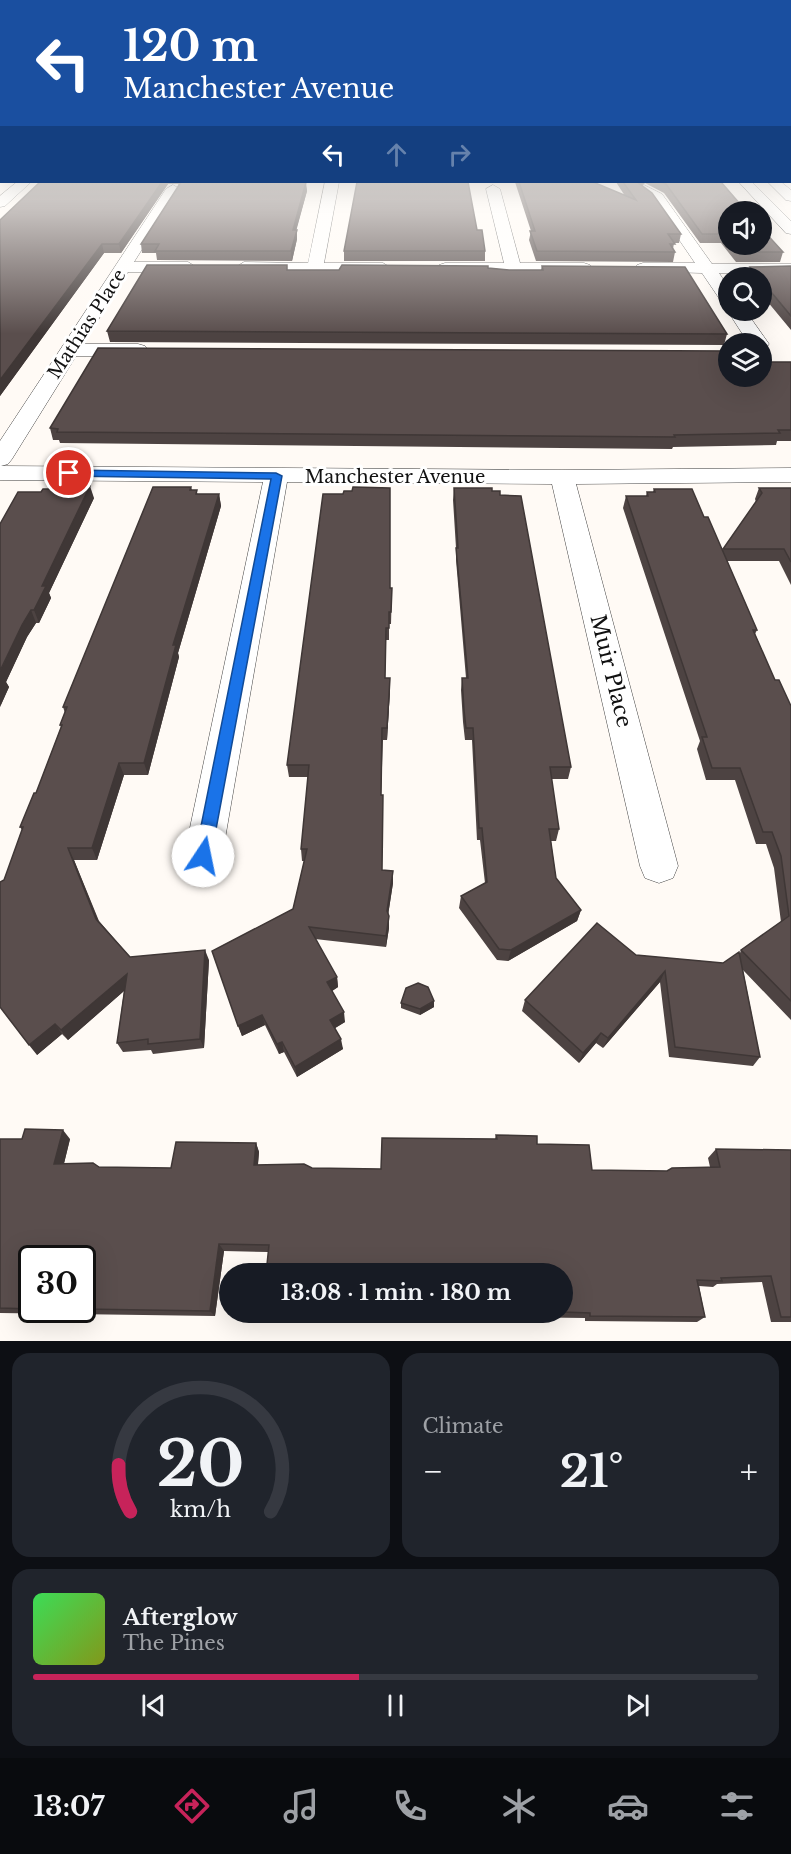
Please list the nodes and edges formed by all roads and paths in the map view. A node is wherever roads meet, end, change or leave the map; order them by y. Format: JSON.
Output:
{"nodes":[{"id":1,"x":160,"y":209,"type":"edge"},
{"id":2,"x":327,"y":209,"type":"edge"},
{"id":3,"x":498,"y":209,"type":"edge"},
{"id":4,"x":665,"y":209,"type":"edge"},
{"id":5,"x":770,"y":209,"type":"edge"},
{"id":6,"x":791,"y":230,"type":"edge"},
{"id":7,"x":123,"y":267,"type":"junction"},
{"id":8,"x":201,"y":267,"type":"edge"},
{"id":9,"x":224,"y":267,"type":"edge"},
{"id":10,"x":315,"y":267,"type":"junction"},
{"id":11,"x":396,"y":268,"type":"edge"},
{"id":12,"x":431,"y":268,"type":"edge"},
{"id":13,"x":513,"y":268,"type":"junction"},
{"id":14,"x":604,"y":268,"type":"edge"},
{"id":15,"x":627,"y":268,"type":"edge"},
{"id":16,"x":707,"y":268,"type":"junction"},
{"id":17,"x":791,"y":269,"type":"edge"},
{"id":18,"x":718,"y":284,"type":"edge"},
{"id":19,"x":70,"y":350,"type":"junction"},
{"id":20,"x":160,"y":350,"type":"edge"},
{"id":21,"x":0,"y":459,"type":"edge"},
{"id":22,"x":0,"y":472,"type":"edge"},
{"id":23,"x":276,"y":476,"type":"junction"},
{"id":24,"x":791,"y":476,"type":"edge"},
{"id":25,"x":562,"y":477,"type":"junction"},
{"id":26,"x":203,"y":856,"type":"dead end"},
{"id":27,"x":659,"y":866,"type":"dead end"}],
"edges":[{"from":1,"to":7,"type":"street","name":"Mathias Place"},
{"from":2,"to":10,"type":"street"},
{"from":3,"to":13,"type":"street"},
{"from":4,"to":16,"type":"street"},
{"from":5,"to":6,"type":"street"},
{"from":7,"to":8,"type":"street"},
{"from":7,"to":19,"type":"street","name":"Mathias Place"},
{"from":9,"to":10,"type":"street"},
{"from":10,"to":11,"type":"street"},
{"from":12,"to":13,"type":"street"},
{"from":13,"to":14,"type":"street"},
{"from":15,"to":16,"type":"street"},
{"from":16,"to":17,"type":"street"},
{"from":16,"to":18,"type":"street"},
{"from":19,"to":20,"type":"street"},
{"from":19,"to":21,"type":"street","name":"Mathias Place"},
{"from":22,"to":23,"type":"street","name":"Manchester Avenue"},
{"from":23,"to":25,"type":"street","name":"Manchester Avenue"},
{"from":23,"to":26,"type":"street"},
{"from":24,"to":25,"type":"street","name":"Manchester Avenue"},
{"from":25,"to":27,"type":"street","name":"Muir Place"}]}
